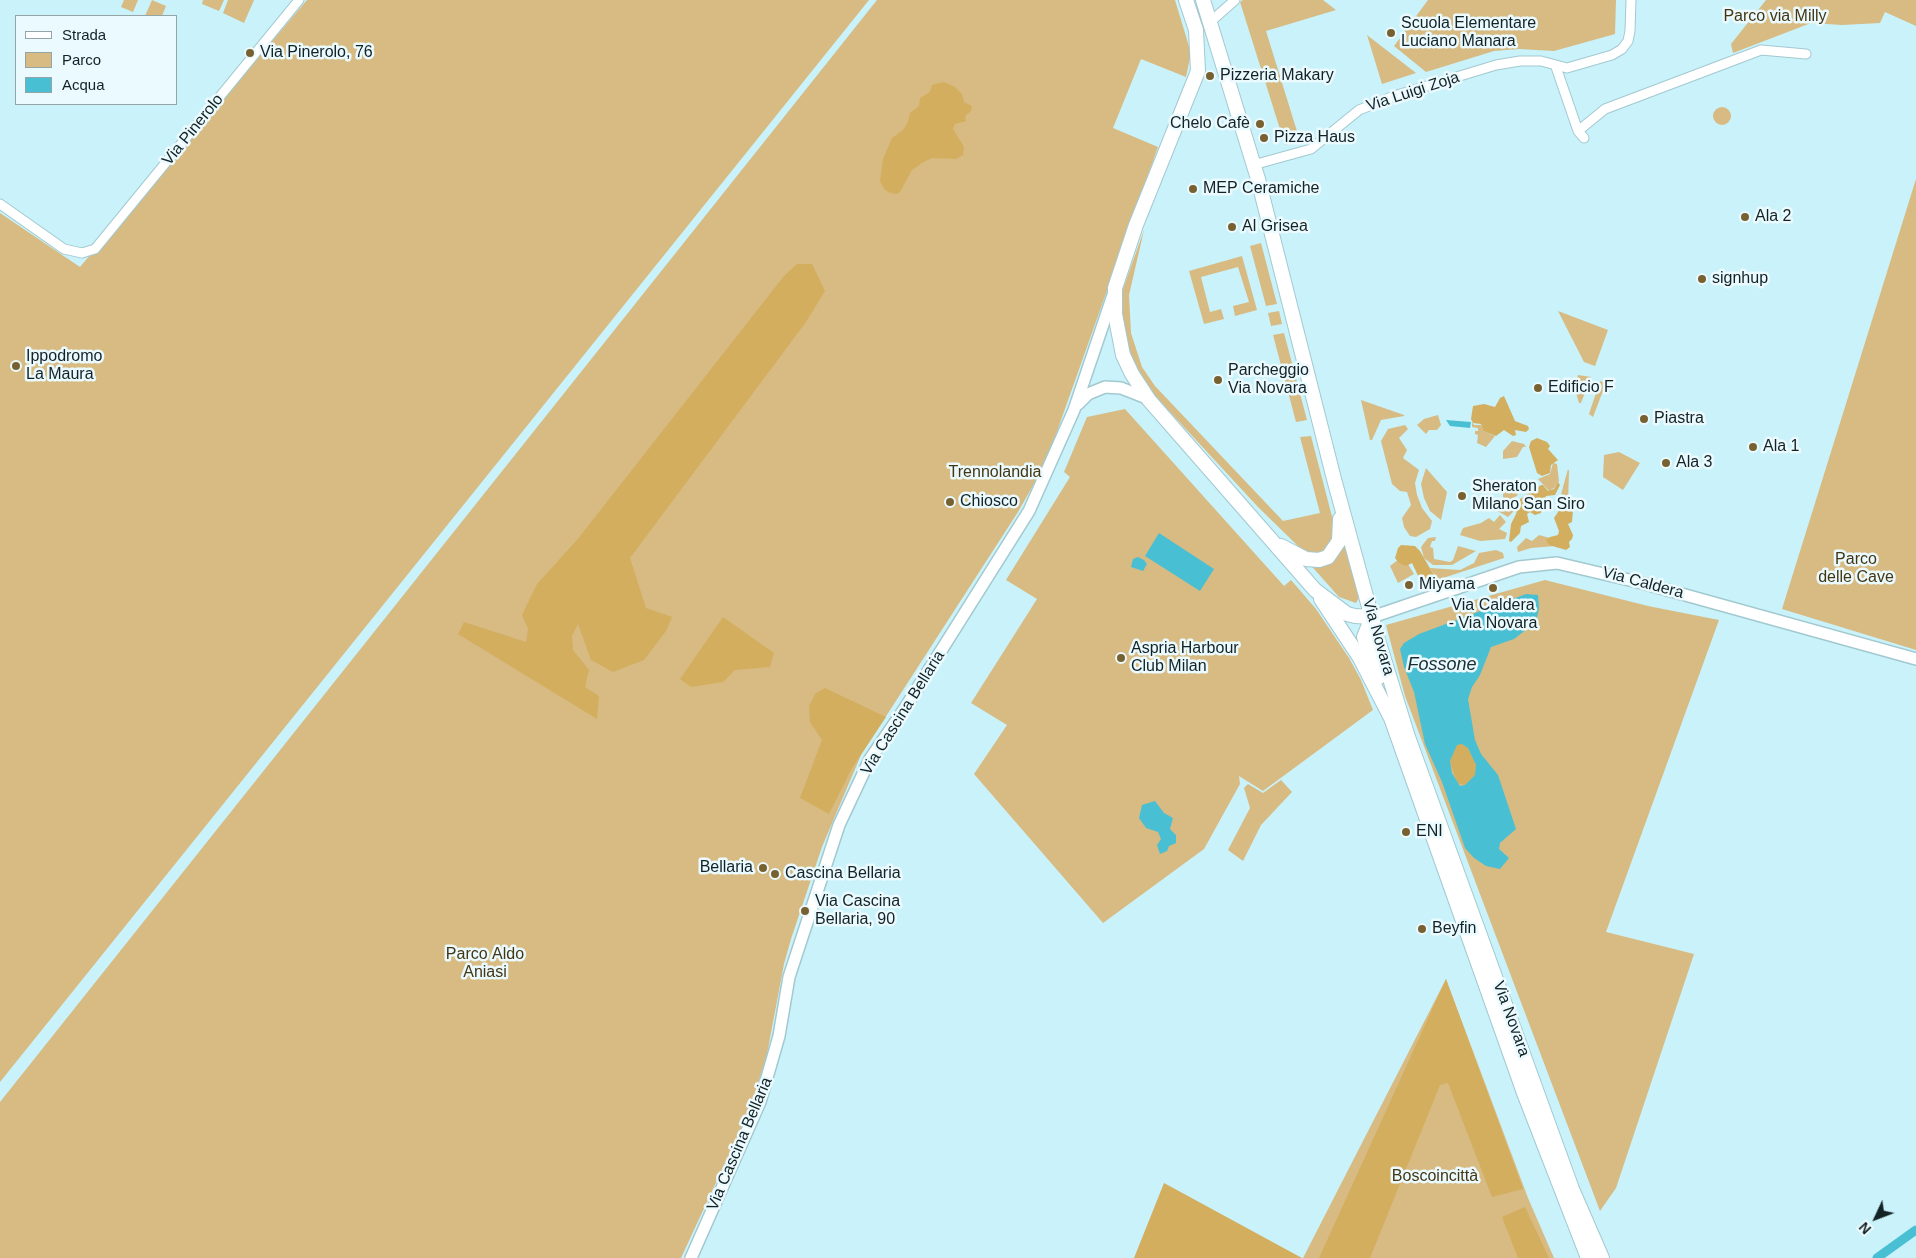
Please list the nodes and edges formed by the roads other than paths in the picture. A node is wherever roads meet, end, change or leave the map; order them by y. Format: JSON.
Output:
{"nodes":[{"id":1,"x":299,"y":0,"type":"edge"},
{"id":2,"x":1186,"y":0,"type":"edge"},
{"id":3,"x":1203,"y":0,"type":"edge"},
{"id":4,"x":1235,"y":0,"type":"edge"},
{"id":5,"x":1631,"y":0,"type":"edge"},
{"id":6,"x":1210,"y":22,"type":"junction"},
{"id":7,"x":1806,"y":54,"type":"dead end"},
{"id":8,"x":1556,"y":67,"type":"junction"},
{"id":9,"x":1198,"y":71,"type":"junction"},
{"id":10,"x":1225,"y":71,"type":"junction"},
{"id":11,"x":1253,"y":165,"type":"junction"},
{"id":12,"x":0,"y":204,"type":"edge"},
{"id":13,"x":1115,"y":288,"type":"junction"},
{"id":14,"x":1149,"y":400,"type":"junction"},
{"id":15,"x":1074,"y":410,"type":"junction"},
{"id":16,"x":1334,"y":479,"type":"junction"},
{"id":17,"x":1272,"y":541,"type":"junction"},
{"id":18,"x":1315,"y":590,"type":"junction"},
{"id":19,"x":1372,"y":617,"type":"junction"},
{"id":20,"x":1916,"y":659,"type":"edge"},
{"id":21,"x":1391,"y":718,"type":"junction"},
{"id":22,"x":691,"y":1258,"type":"edge"},
{"id":23,"x":1588,"y":1258,"type":"edge"},
{"id":24,"x":1602,"y":1258,"type":"edge"}],
"edges":[{"from":1,"to":12,"type":"street","name":"Via Pinerolo"},
{"from":2,"to":9,"type":"main road"},
{"from":3,"to":6,"type":"main road","name":"Via Novara"},
{"from":4,"to":6,"type":"street"},
{"from":5,"to":8,"type":"street","name":"Via Luigi Zoja"},
{"from":6,"to":10,"type":"main road","name":"Via Novara"},
{"from":7,"to":8,"type":"street"},
{"from":8,"to":11,"type":"street","name":"Via Luigi Zoja"},
{"from":9,"to":10,"type":"main road"},
{"from":9,"to":13,"type":"main road","name":"Via Cascina Bellaria"},
{"from":10,"to":11,"type":"main road","name":"Via Novara"},
{"from":11,"to":16,"type":"main road","name":"Via Novara"},
{"from":13,"to":14,"type":"main road","name":"Via Cascina Bellaria"},
{"from":13,"to":15,"type":"street","name":"Via Cascina Bellaria"},
{"from":14,"to":15,"type":"street","name":"Via Cascina Bellaria"},
{"from":14,"to":17,"type":"main road","name":"Via Cascina Bellaria"},
{"from":15,"to":22,"type":"street","name":"Via Cascina Bellaria"},
{"from":16,"to":17,"type":"main road"},
{"from":16,"to":19,"type":"main road","name":"Via Novara"},
{"from":17,"to":18,"type":"main road","name":"Via Cascina Bellaria"},
{"from":18,"to":19,"type":"main road"},
{"from":18,"to":21,"type":"main road","name":"Via Novara"},
{"from":19,"to":20,"type":"street","name":"Via Caldera"},
{"from":19,"to":21,"type":"main road"},
{"from":19,"to":24,"type":"main road","name":"Via Novara"},
{"from":21,"to":23,"type":"main road","name":"Via Novara"}]}
